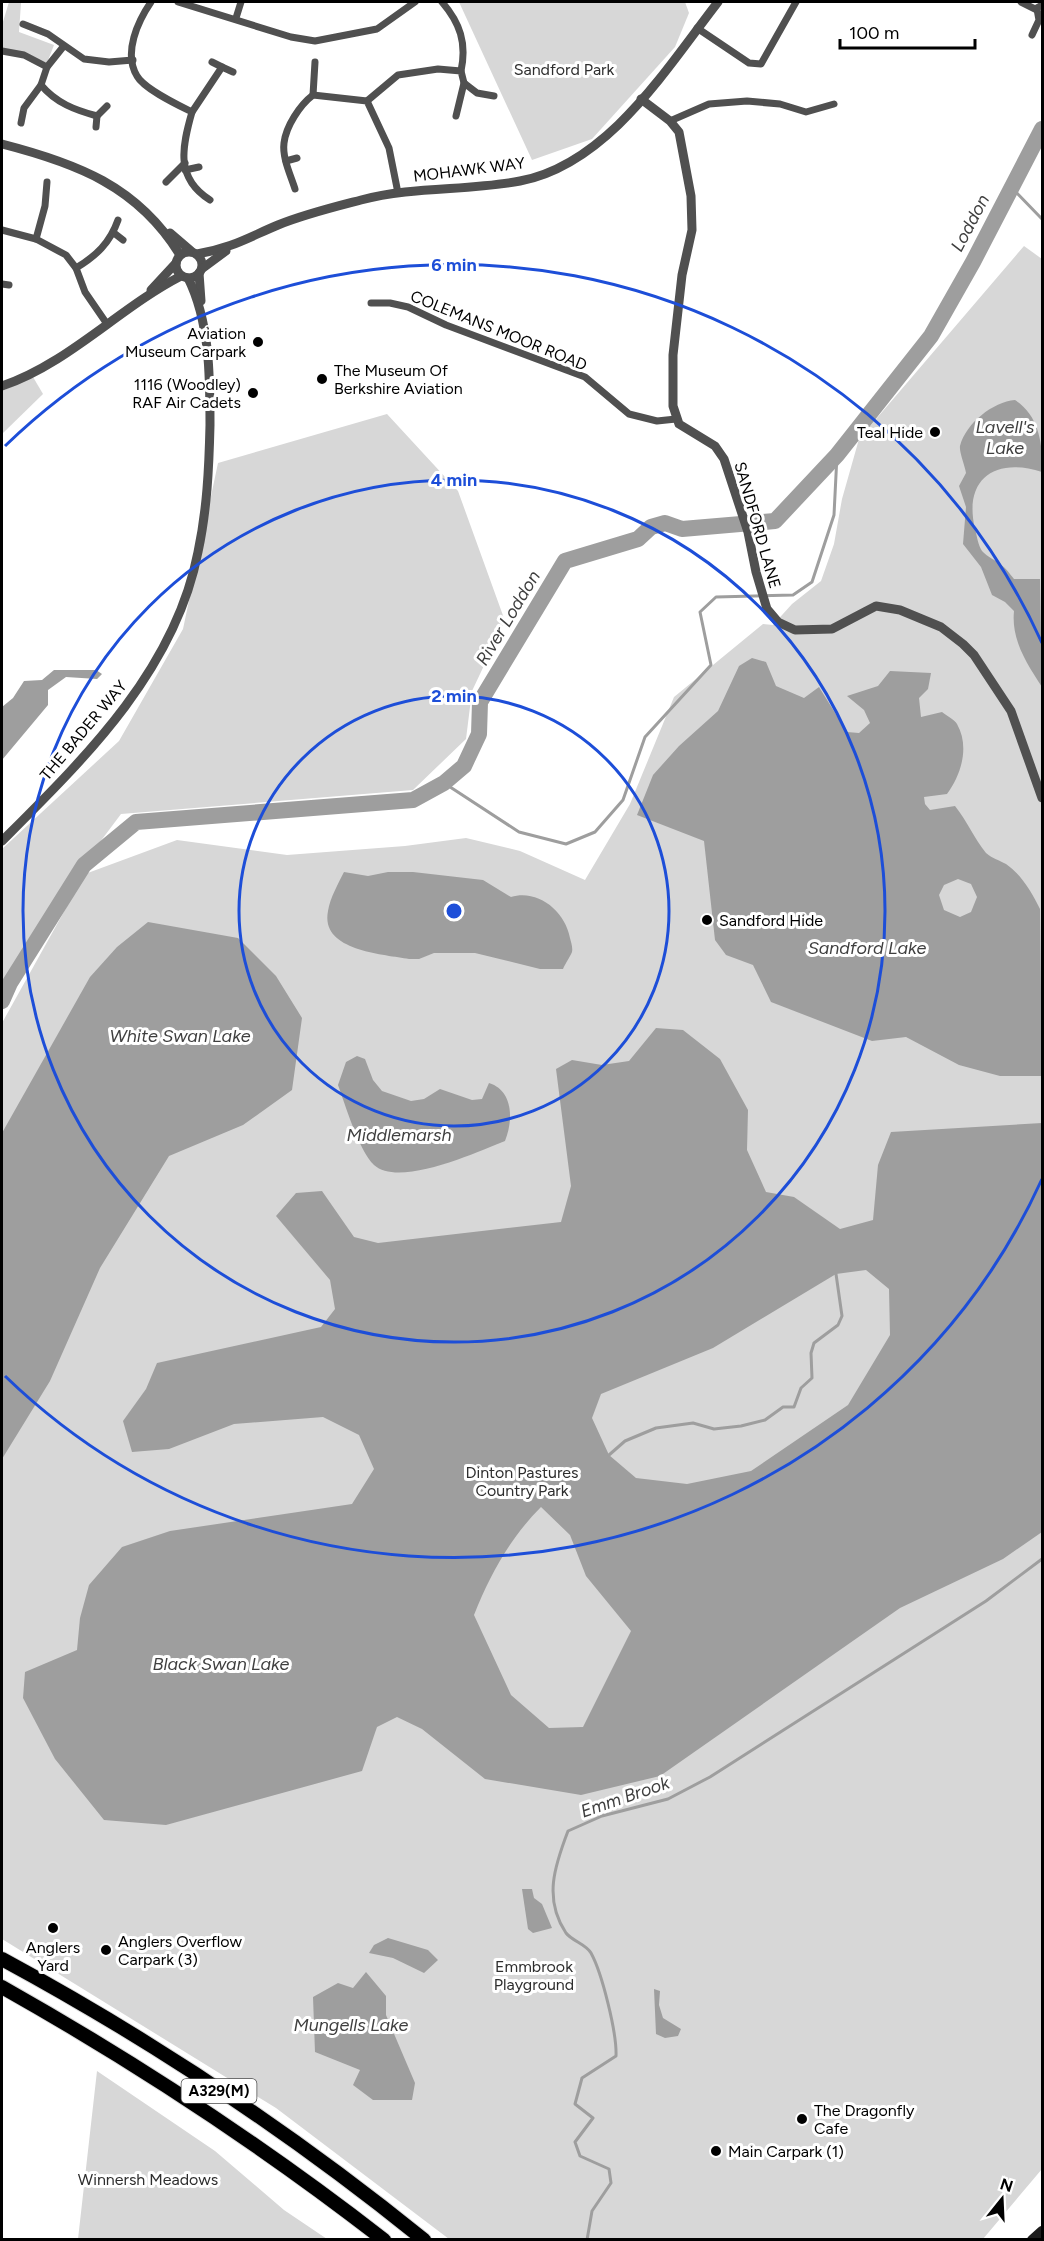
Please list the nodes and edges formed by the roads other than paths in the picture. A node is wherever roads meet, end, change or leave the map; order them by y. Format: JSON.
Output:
{"nodes":[{"id":1,"x":151,"y":2,"type":"edge"},
{"id":2,"x":178,"y":2,"type":"edge"},
{"id":3,"x":241,"y":2,"type":"edge"},
{"id":4,"x":415,"y":2,"type":"edge"},
{"id":5,"x":442,"y":2,"type":"edge"},
{"id":6,"x":718,"y":2,"type":"edge"},
{"id":7,"x":794,"y":2,"type":"edge"},
{"id":8,"x":1022,"y":2,"type":"edge"},
{"id":9,"x":1040,"y":7,"type":"edge"},
{"id":10,"x":236,"y":18,"type":"junction"},
{"id":11,"x":23,"y":24,"type":"dead end"},
{"id":12,"x":698,"y":28,"type":"junction"},
{"id":13,"x":1032,"y":35,"type":"dead end"},
{"id":14,"x":63,"y":47,"type":"junction"},
{"id":15,"x":2,"y":51,"type":"edge"},
{"id":16,"x":133,"y":60,"type":"junction"},
{"id":17,"x":212,"y":62,"type":"dead end"},
{"id":18,"x":315,"y":62,"type":"dead end"},
{"id":19,"x":47,"y":67,"type":"junction"},
{"id":20,"x":222,"y":67,"type":"junction"},
{"id":21,"x":461,"y":71,"type":"junction"},
{"id":22,"x":233,"y":72,"type":"dead end"},
{"id":23,"x":464,"y":83,"type":"junction"},
{"id":24,"x":41,"y":85,"type":"junction"},
{"id":25,"x":313,"y":95,"type":"junction"},
{"id":26,"x":494,"y":96,"type":"dead end"},
{"id":27,"x":641,"y":99,"type":"junction"},
{"id":28,"x":367,"y":101,"type":"junction"},
{"id":29,"x":834,"y":104,"type":"dead end"},
{"id":30,"x":107,"y":106,"type":"dead end"},
{"id":31,"x":192,"y":112,"type":"junction"},
{"id":32,"x":97,"y":116,"type":"junction"},
{"id":33,"x":456,"y":116,"type":"dead end"},
{"id":34,"x":670,"y":121,"type":"junction"},
{"id":35,"x":21,"y":123,"type":"dead end"},
{"id":36,"x":96,"y":127,"type":"dead end"},
{"id":37,"x":2,"y":144,"type":"edge"},
{"id":38,"x":297,"y":158,"type":"dead end"},
{"id":39,"x":286,"y":161,"type":"junction"},
{"id":40,"x":185,"y":167,"type":"junction"},
{"id":41,"x":199,"y":167,"type":"dead end"},
{"id":42,"x":47,"y":182,"type":"dead end"},
{"id":43,"x":166,"y":182,"type":"dead end"},
{"id":44,"x":295,"y":189,"type":"dead end"},
{"id":45,"x":398,"y":193,"type":"junction"},
{"id":46,"x":210,"y":200,"type":"dead end"},
{"id":47,"x":118,"y":220,"type":"dead end"},
{"id":48,"x":159,"y":225,"type":"junction"},
{"id":49,"x":2,"y":230,"type":"edge"},
{"id":50,"x":114,"y":233,"type":"junction"},
{"id":51,"x":36,"y":239,"type":"junction"},
{"id":52,"x":123,"y":240,"type":"dead end"},
{"id":53,"x":231,"y":248,"type":"junction"},
{"id":54,"x":194,"y":253,"type":"junction"},
{"id":55,"x":178,"y":259,"type":"junction"},
{"id":56,"x":76,"y":268,"type":"junction"},
{"id":57,"x":201,"y":271,"type":"junction"},
{"id":58,"x":185,"y":277,"type":"junction"},
{"id":59,"x":147,"y":294,"type":"junction"},
{"id":60,"x":371,"y":303,"type":"dead end"},
{"id":61,"x":201,"y":309,"type":"junction"},
{"id":62,"x":107,"y":324,"type":"junction"},
{"id":63,"x":2,"y":386,"type":"edge"},
{"id":64,"x":676,"y":419,"type":"junction"},
{"id":65,"x":1042,"y":798,"type":"edge"},
{"id":66,"x":2,"y":841,"type":"edge"},
{"id":67,"x":2,"y":1959,"type":"edge"},
{"id":68,"x":2,"y":1987,"type":"edge"},
{"id":69,"x":1042,"y":2231,"type":"edge"},
{"id":70,"x":384,"y":2240,"type":"edge"},
{"id":71,"x":424,"y":2240,"type":"edge"},
{"id":72,"x":1032,"y":2240,"type":"edge"}],
"edges":[{"from":1,"to":16,"type":"street"},
{"from":2,"to":10,"type":"street"},
{"from":3,"to":10,"type":"street"},
{"from":4,"to":10,"type":"street"},
{"from":5,"to":21,"type":"street"},
{"from":6,"to":12,"type":"street","name":"MOHAWK WAY"},
{"from":7,"to":12,"type":"street"},
{"from":8,"to":9,"type":"street"},
{"from":9,"to":13,"type":"street"},
{"from":11,"to":14,"type":"street"},
{"from":12,"to":27,"type":"street","name":"MOHAWK WAY"},
{"from":14,"to":16,"type":"street"},
{"from":14,"to":19,"type":"street"},
{"from":15,"to":19,"type":"street"},
{"from":16,"to":31,"type":"street"},
{"from":17,"to":20,"type":"street"},
{"from":18,"to":25,"type":"street"},
{"from":19,"to":24,"type":"street"},
{"from":20,"to":22,"type":"street"},
{"from":20,"to":31,"type":"street"},
{"from":21,"to":23,"type":"street"},
{"from":21,"to":28,"type":"street"},
{"from":23,"to":26,"type":"street"},
{"from":23,"to":33,"type":"street"},
{"from":24,"to":32,"type":"street"},
{"from":24,"to":35,"type":"street"},
{"from":25,"to":28,"type":"street"},
{"from":25,"to":39,"type":"street"},
{"from":27,"to":34,"type":"street"},
{"from":27,"to":45,"type":"street","name":"MOHAWK WAY"},
{"from":28,"to":45,"type":"street"},
{"from":29,"to":34,"type":"street"},
{"from":30,"to":32,"type":"street"},
{"from":31,"to":40,"type":"street"},
{"from":32,"to":36,"type":"street"},
{"from":34,"to":64,"type":"street"},
{"from":37,"to":48,"type":"street"},
{"from":38,"to":39,"type":"street"},
{"from":39,"to":44,"type":"street"},
{"from":40,"to":41,"type":"street"},
{"from":40,"to":43,"type":"street"},
{"from":40,"to":46,"type":"street"},
{"from":42,"to":51,"type":"street"},
{"from":45,"to":53,"type":"street","name":"MOHAWK WAY"},
{"from":47,"to":50,"type":"street"},
{"from":48,"to":54,"type":"street"},
{"from":48,"to":55,"type":"street","name":"THE BADER WAY"},
{"from":49,"to":51,"type":"street"},
{"from":50,"to":52,"type":"street"},
{"from":50,"to":56,"type":"street"},
{"from":51,"to":56,"type":"street"},
{"from":53,"to":54,"type":"street","name":"MOHAWK WAY"},
{"from":53,"to":57,"type":"street","name":"MOHAWK WAY"},
{"from":54,"to":55,"type":"street","name":"MOHAWK WAY"},
{"from":54,"to":57,"type":"street"},
{"from":55,"to":58,"type":"street","name":"THE BADER WAY"},
{"from":55,"to":59,"type":"street"},
{"from":56,"to":62,"type":"street"},
{"from":57,"to":58,"type":"street","name":"MOHAWK WAY"},
{"from":57,"to":61,"type":"street","name":"THE BADER WAY"},
{"from":58,"to":59,"type":"street","name":"MOHAWK WAY"},
{"from":58,"to":61,"type":"street","name":"THE BADER WAY"},
{"from":59,"to":62,"type":"street"},
{"from":60,"to":64,"type":"street","name":"COLEMANS MOOR ROAD"},
{"from":61,"to":66,"type":"street","name":"THE BADER WAY"},
{"from":62,"to":63,"type":"street"},
{"from":64,"to":65,"type":"street","name":"SANDFORD LANE"},
{"from":67,"to":71,"type":"highway","number":"A329(M)"},
{"from":68,"to":70,"type":"highway","number":"A329(M)"},
{"from":69,"to":72,"type":"main road"}]}
